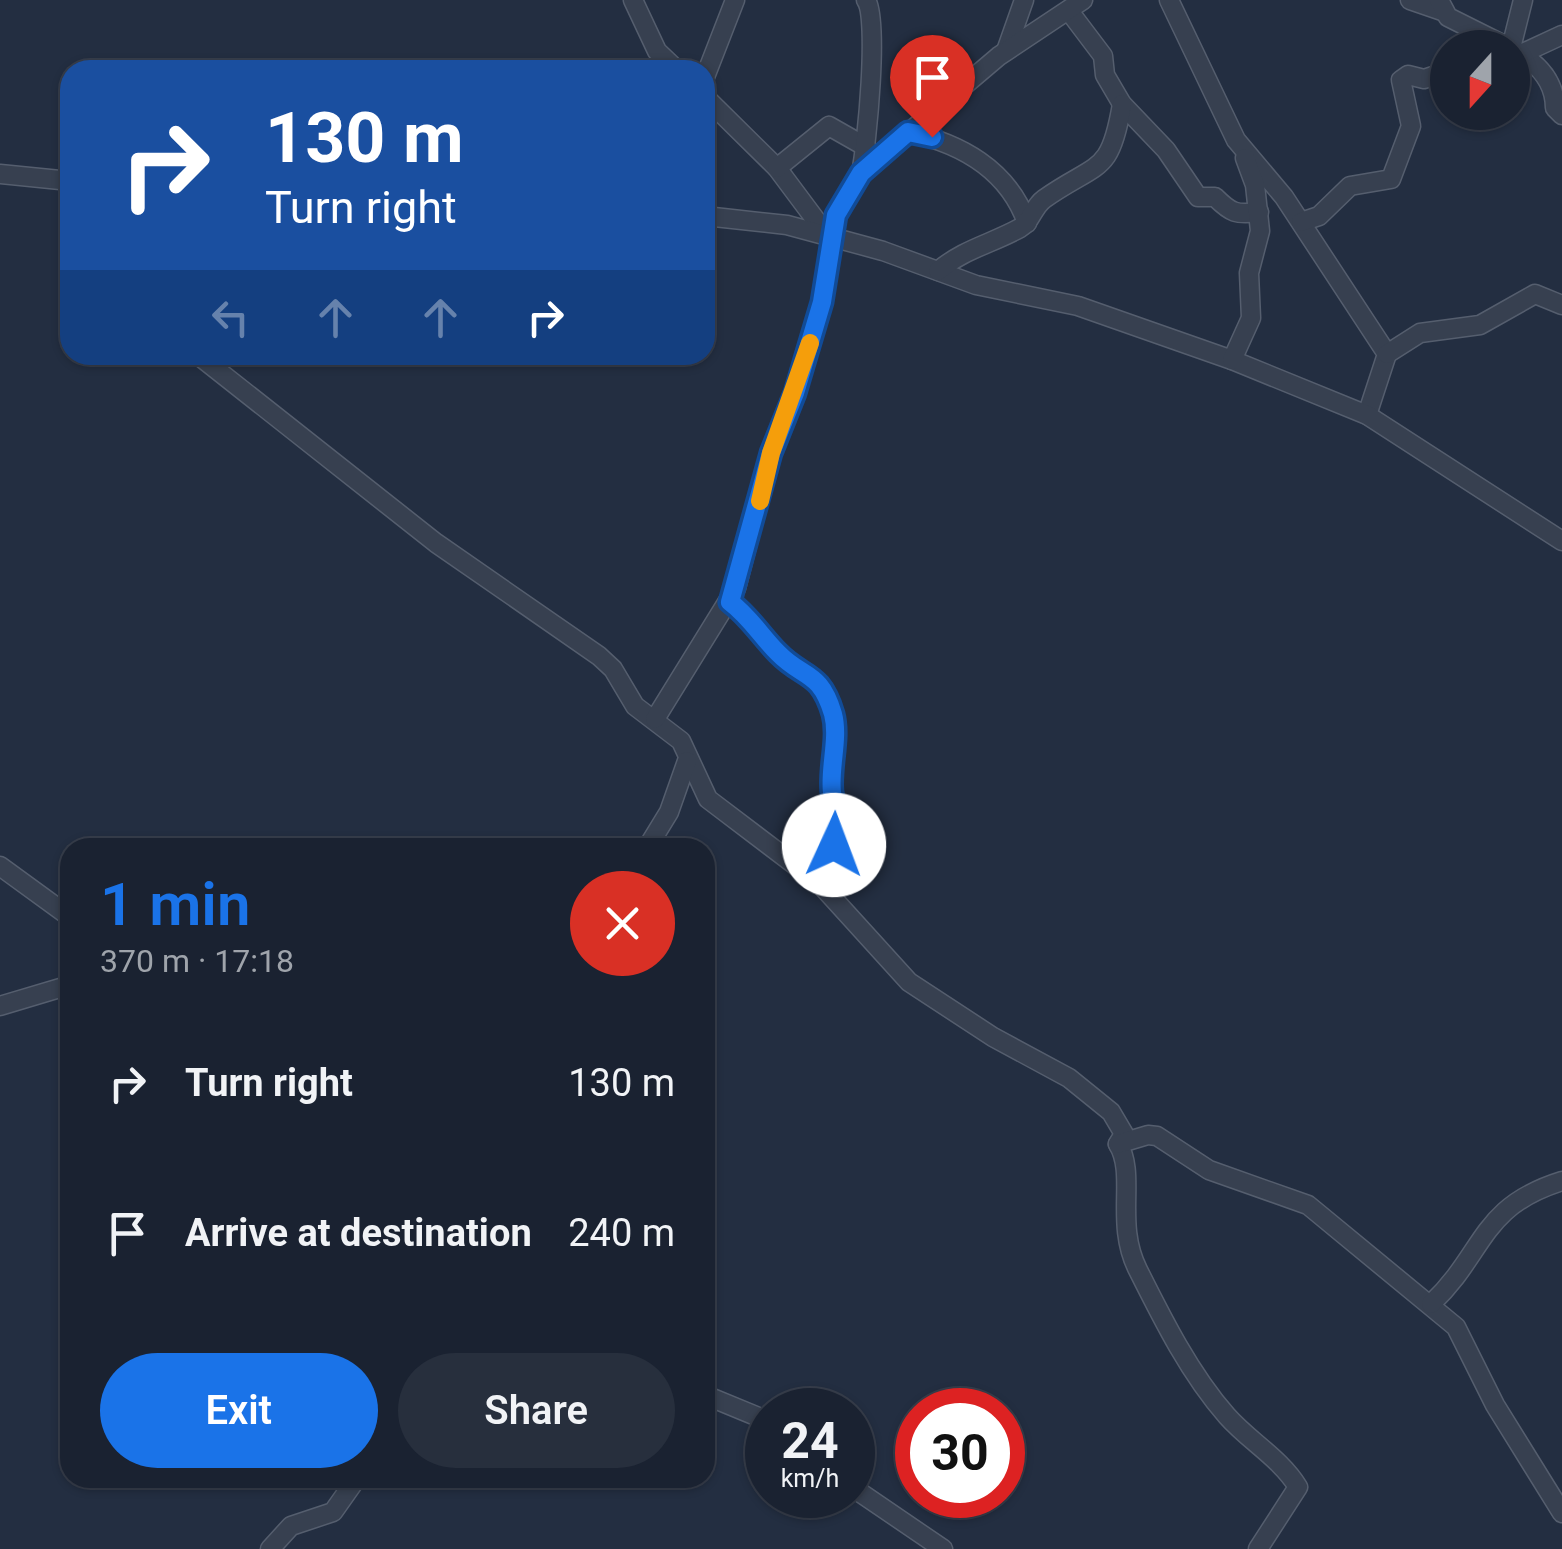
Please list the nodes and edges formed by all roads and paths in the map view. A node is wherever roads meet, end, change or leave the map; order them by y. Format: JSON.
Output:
{"nodes":[{"id":1,"x":633,"y":0,"type":"edge"},
{"id":2,"x":736,"y":0,"type":"edge"},
{"id":3,"x":866,"y":0,"type":"edge"},
{"id":4,"x":1024,"y":0,"type":"edge"},
{"id":5,"x":1170,"y":0,"type":"edge"},
{"id":6,"x":1410,"y":0,"type":"edge"},
{"id":7,"x":1523,"y":0,"type":"edge"},
{"id":8,"x":1076,"y":5,"type":"edge"},
{"id":9,"x":1440,"y":5,"type":"edge"},
{"id":10,"x":1480,"y":30,"type":"edge"},
{"id":11,"x":1514,"y":30,"type":"edge"},
{"id":12,"x":1562,"y":35,"type":"edge"},
{"id":13,"x":1530,"y":43,"type":"edge"},
{"id":14,"x":1006,"y":51,"type":"junction"},
{"id":15,"x":667,"y":60,"type":"edge"},
{"id":16,"x":712,"y":60,"type":"edge"},
{"id":17,"x":1530,"y":66,"type":"edge"},
{"id":18,"x":1430,"y":78,"type":"edge"},
{"id":19,"x":1122,"y":104,"type":"junction"},
{"id":20,"x":715,"y":107,"type":"edge"},
{"id":21,"x":1562,"y":115,"type":"edge"},
{"id":22,"x":908,"y":132,"type":"junction"},
{"id":23,"x":1236,"y":140,"type":"junction"},
{"id":24,"x":866,"y":147,"type":"junction"},
{"id":25,"x":777,"y":168,"type":"junction"},
{"id":26,"x":861,"y":173,"type":"junction"},
{"id":27,"x":0,"y":174,"type":"edge"},
{"id":28,"x":60,"y":180,"type":"edge"},
{"id":29,"x":1259,"y":212,"type":"junction"},
{"id":30,"x":715,"y":217,"type":"edge"},
{"id":31,"x":1300,"y":222,"type":"junction"},
{"id":32,"x":1027,"y":223,"type":"junction"},
{"id":33,"x":830,"y":239,"type":"junction"},
{"id":34,"x":938,"y":271,"type":"junction"},
{"id":35,"x":1562,"y":305,"type":"edge"},
{"id":36,"x":1387,"y":354,"type":"junction"},
{"id":37,"x":1232,"y":360,"type":"junction"},
{"id":38,"x":208,"y":365,"type":"edge"},
{"id":39,"x":1367,"y":415,"type":"junction"},
{"id":40,"x":1562,"y":540,"type":"edge"},
{"id":41,"x":730,"y":602,"type":"junction"},
{"id":42,"x":655,"y":720,"type":"junction"},
{"id":43,"x":687,"y":760,"type":"junction"},
{"id":44,"x":654,"y":838,"type":"edge"},
{"id":45,"x":834,"y":845,"type":"dead end"},
{"id":46,"x":0,"y":866,"type":"edge"},
{"id":47,"x":60,"y":911,"type":"edge"},
{"id":48,"x":60,"y":989,"type":"edge"},
{"id":49,"x":0,"y":1006,"type":"edge"},
{"id":50,"x":1118,"y":1144,"type":"junction"},
{"id":51,"x":1562,"y":1181,"type":"edge"},
{"id":52,"x":1431,"y":1304,"type":"junction"},
{"id":53,"x":715,"y":1399,"type":"edge"},
{"id":54,"x":745,"y":1412,"type":"edge"},
{"id":55,"x":349,"y":1488,"type":"edge"},
{"id":56,"x":875,"y":1503,"type":"edge"},
{"id":57,"x":1562,"y":1513,"type":"edge"},
{"id":58,"x":270,"y":1549,"type":"edge"},
{"id":59,"x":943,"y":1549,"type":"edge"},
{"id":60,"x":1258,"y":1549,"type":"edge"}],
"edges":[{"from":1,"to":15,"type":"street"},
{"from":2,"to":16,"type":"street"},
{"from":3,"to":24,"type":"street"},
{"from":4,"to":14,"type":"street"},
{"from":5,"to":23,"type":"street"},
{"from":6,"to":9,"type":"street"},
{"from":7,"to":11,"type":"street"},
{"from":8,"to":14,"type":"street"},
{"from":8,"to":19,"type":"street"},
{"from":9,"to":10,"type":"street"},
{"from":12,"to":13,"type":"street"},
{"from":14,"to":22,"type":"street"},
{"from":17,"to":21,"type":"street"},
{"from":18,"to":31,"type":"street"},
{"from":19,"to":29,"type":"street"},
{"from":19,"to":32,"type":"street"},
{"from":20,"to":25,"type":"street"},
{"from":22,"to":26,"type":"street"},
{"from":22,"to":32,"type":"street"},
{"from":23,"to":29,"type":"street"},
{"from":23,"to":31,"type":"street"},
{"from":24,"to":25,"type":"street"},
{"from":24,"to":26,"type":"street"},
{"from":25,"to":33,"type":"street"},
{"from":26,"to":33,"type":"street"},
{"from":27,"to":28,"type":"street"},
{"from":29,"to":37,"type":"street"},
{"from":30,"to":33,"type":"street"},
{"from":31,"to":36,"type":"street"},
{"from":32,"to":34,"type":"street"},
{"from":33,"to":34,"type":"street"},
{"from":33,"to":41,"type":"street"},
{"from":34,"to":37,"type":"street"},
{"from":35,"to":36,"type":"street"},
{"from":36,"to":39,"type":"street"},
{"from":37,"to":39,"type":"street"},
{"from":38,"to":42,"type":"street"},
{"from":39,"to":40,"type":"street"},
{"from":41,"to":42,"type":"street"},
{"from":41,"to":45,"type":"street"},
{"from":42,"to":43,"type":"street"},
{"from":43,"to":44,"type":"street"},
{"from":43,"to":50,"type":"street"},
{"from":46,"to":47,"type":"street"},
{"from":48,"to":49,"type":"street"},
{"from":50,"to":52,"type":"street"},
{"from":50,"to":60,"type":"street"},
{"from":51,"to":52,"type":"street"},
{"from":52,"to":57,"type":"street"},
{"from":53,"to":54,"type":"street"},
{"from":55,"to":58,"type":"street"},
{"from":56,"to":59,"type":"street"}]}
